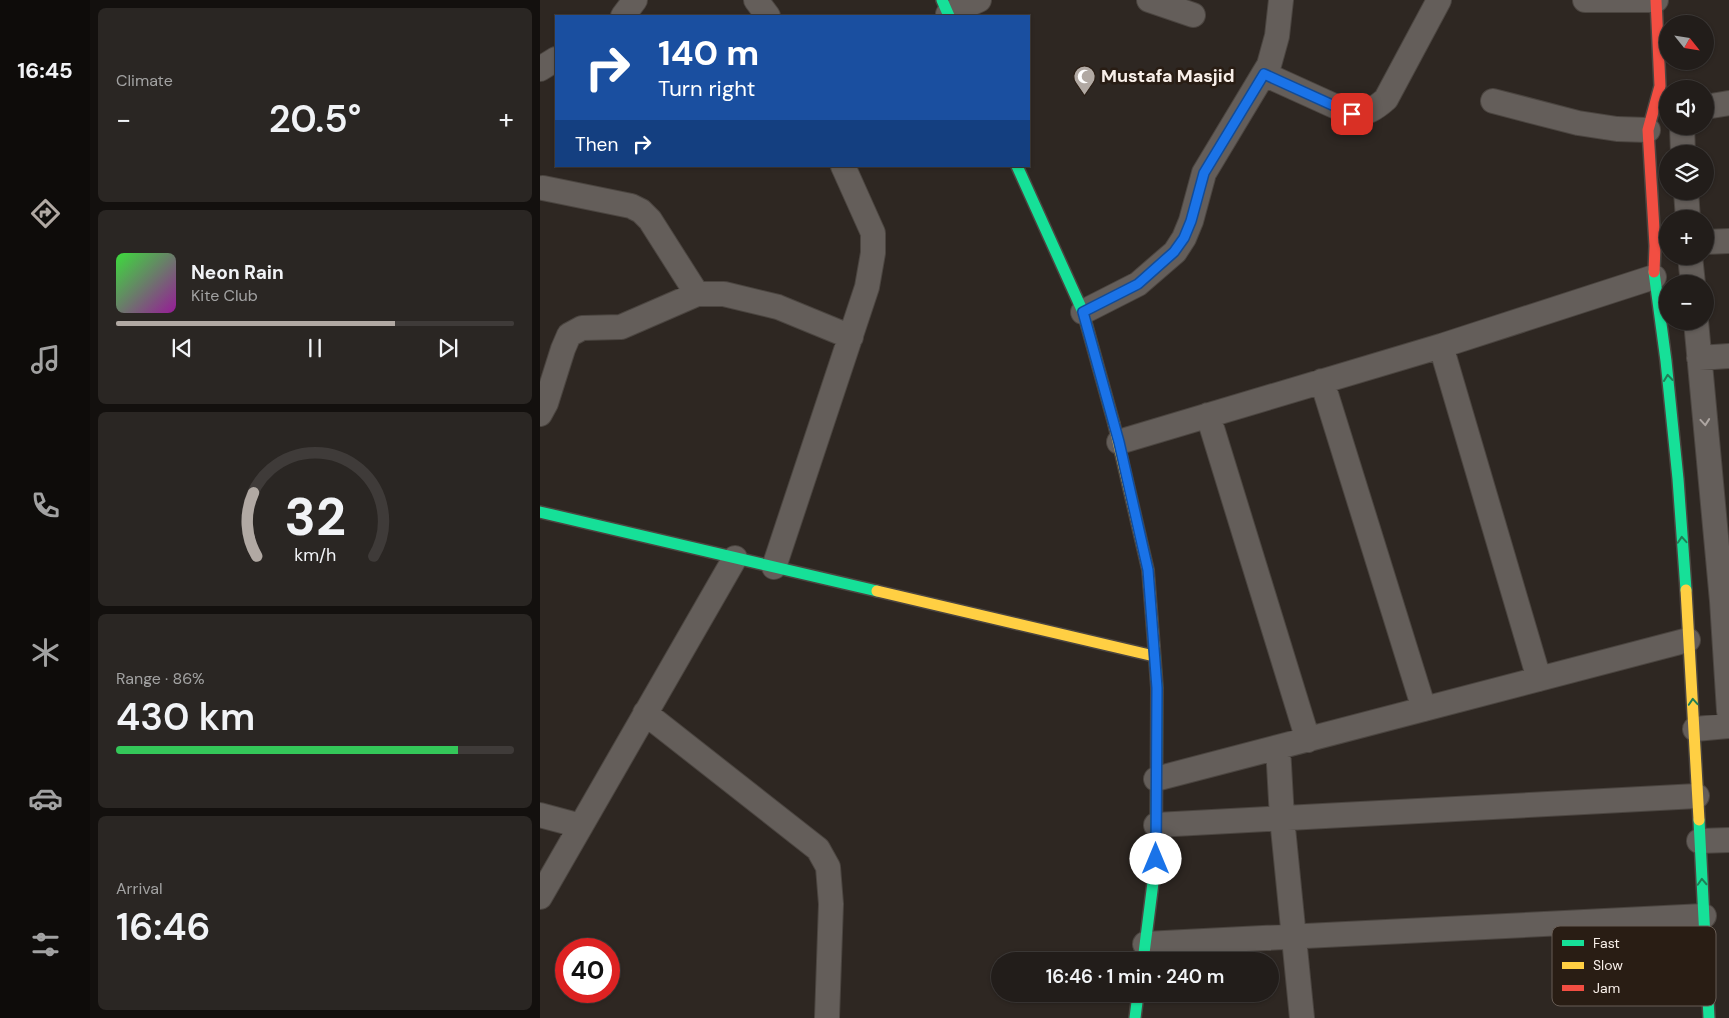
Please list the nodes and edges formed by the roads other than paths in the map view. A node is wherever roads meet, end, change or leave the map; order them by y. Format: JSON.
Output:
{"nodes":[{"id":1,"x":635,"y":0,"type":"edge"},
{"id":2,"x":756,"y":0,"type":"edge"},
{"id":3,"x":979,"y":0,"type":"edge"},
{"id":4,"x":1149,"y":0,"type":"edge"},
{"id":5,"x":1282,"y":0,"type":"edge"},
{"id":6,"x":1439,"y":0,"type":"edge"},
{"id":7,"x":1585,"y":0,"type":"edge"},
{"id":8,"x":1656,"y":0,"type":"edge"},
{"id":9,"x":946,"y":10,"type":"edge"},
{"id":10,"x":625,"y":15,"type":"edge"},
{"id":11,"x":767,"y":15,"type":"edge"},
{"id":12,"x":1193,"y":15,"type":"dead end"},
{"id":13,"x":555,"y":59,"type":"edge"},
{"id":14,"x":540,"y":69,"type":"edge"},
{"id":15,"x":1264,"y":74,"type":"junction"},
{"id":16,"x":1663,"y":80,"type":"edge"},
{"id":17,"x":1493,"y":101,"type":"dead end"},
{"id":18,"x":1659,"y":103,"type":"edge"},
{"id":19,"x":1729,"y":103,"type":"edge"},
{"id":20,"x":1714,"y":106,"type":"edge"},
{"id":21,"x":1648,"y":130,"type":"junction"},
{"id":22,"x":843,"y":167,"type":"edge"},
{"id":23,"x":1017,"y":167,"type":"edge"},
{"id":24,"x":543,"y":188,"type":"dead end"},
{"id":25,"x":1659,"y":228,"type":"edge"},
{"id":26,"x":1729,"y":241,"type":"edge"},
{"id":27,"x":1714,"y":242,"type":"edge"},
{"id":28,"x":1659,"y":255,"type":"edge"},
{"id":29,"x":1654,"y":277,"type":"junction"},
{"id":30,"x":697,"y":294,"type":"junction"},
{"id":31,"x":1083,"y":312,"type":"junction"},
{"id":32,"x":1697,"y":330,"type":"edge"},
{"id":33,"x":851,"y":337,"type":"junction"},
{"id":34,"x":1441,"y":346,"type":"junction"},
{"id":35,"x":1729,"y":356,"type":"edge"},
{"id":36,"x":1700,"y":358,"type":"junction"},
{"id":37,"x":1322,"y":381,"type":"junction"},
{"id":38,"x":540,"y":414,"type":"edge"},
{"id":39,"x":1208,"y":415,"type":"junction"},
{"id":40,"x":1119,"y":442,"type":"junction"},
{"id":41,"x":1720,"y":478,"type":"edge"},
{"id":42,"x":1678,"y":479,"type":"junction"},
{"id":43,"x":540,"y":512,"type":"edge"},
{"id":44,"x":734,"y":558,"type":"junction"},
{"id":45,"x":774,"y":567,"type":"junction"},
{"id":46,"x":1726,"y":601,"type":"edge"},
{"id":47,"x":1687,"y":604,"type":"junction"},
{"id":48,"x":1688,"y":640,"type":"junction"},
{"id":49,"x":1154,"y":656,"type":"junction"},
{"id":50,"x":1539,"y":680,"type":"junction"},
{"id":51,"x":1424,"y":709,"type":"junction"},
{"id":52,"x":1729,"y":711,"type":"edge"},
{"id":53,"x":645,"y":713,"type":"junction"},
{"id":54,"x":1729,"y":726,"type":"edge"},
{"id":55,"x":1695,"y":729,"type":"junction"},
{"id":56,"x":1308,"y":740,"type":"junction"},
{"id":57,"x":1278,"y":747,"type":"junction"},
{"id":58,"x":1156,"y":779,"type":"junction"},
{"id":59,"x":1697,"y":796,"type":"junction"},
{"id":60,"x":540,"y":815,"type":"edge"},
{"id":61,"x":1282,"y":818,"type":"junction"},
{"id":62,"x":1156,"y":825,"type":"junction"},
{"id":63,"x":580,"y":826,"type":"junction"},
{"id":64,"x":1729,"y":840,"type":"edge"},
{"id":65,"x":1699,"y":841,"type":"junction"},
{"id":66,"x":540,"y":897,"type":"edge"},
{"id":67,"x":1704,"y":916,"type":"junction"},
{"id":68,"x":1705,"y":926,"type":"edge"},
{"id":69,"x":1295,"y":937,"type":"junction"},
{"id":70,"x":1144,"y":952,"type":"edge"},
{"id":71,"x":1137,"y":1002,"type":"edge"},
{"id":72,"x":827,"y":1018,"type":"edge"},
{"id":73,"x":1135,"y":1018,"type":"edge"},
{"id":74,"x":1302,"y":1018,"type":"edge"}],
"edges":[{"from":1,"to":10,"type":"street"},
{"from":2,"to":11,"type":"street"},
{"from":3,"to":9,"type":"street"},
{"from":4,"to":12,"type":"street"},
{"from":5,"to":15,"type":"street"},
{"from":6,"to":15,"type":"street"},
{"from":7,"to":8,"type":"street"},
{"from":8,"to":16,"type":"street"},
{"from":13,"to":14,"type":"street"},
{"from":15,"to":31,"type":"street"},
{"from":17,"to":21,"type":"street"},
{"from":18,"to":21,"type":"street"},
{"from":19,"to":20,"type":"street"},
{"from":21,"to":25,"type":"street"},
{"from":22,"to":33,"type":"street"},
{"from":23,"to":31,"type":"street"},
{"from":24,"to":30,"type":"street"},
{"from":26,"to":27,"type":"street"},
{"from":28,"to":29,"type":"street"},
{"from":29,"to":34,"type":"street"},
{"from":42,"to":29,"type":"street","one_way":true},
{"from":30,"to":33,"type":"street"},
{"from":30,"to":38,"type":"street"},
{"from":31,"to":40,"type":"street"},
{"from":32,"to":36,"type":"street"},
{"from":33,"to":45,"type":"street"},
{"from":34,"to":37,"type":"street"},
{"from":34,"to":50,"type":"street"},
{"from":35,"to":36,"type":"street"},
{"from":36,"to":41,"type":"street","one_way":true},
{"from":37,"to":39,"type":"street"},
{"from":37,"to":51,"type":"street"},
{"from":39,"to":40,"type":"street"},
{"from":39,"to":56,"type":"street"},
{"from":40,"to":49,"type":"street"},
{"from":41,"to":42,"type":"street"},
{"from":41,"to":46,"type":"street"},
{"from":47,"to":42,"type":"street","one_way":true},
{"from":43,"to":44,"type":"street"},
{"from":44,"to":45,"type":"street"},
{"from":44,"to":53,"type":"street"},
{"from":45,"to":49,"type":"street"},
{"from":46,"to":47,"type":"street"},
{"from":46,"to":52,"type":"street"},
{"from":47,"to":48,"type":"street"},
{"from":48,"to":50,"type":"street"},
{"from":55,"to":48,"type":"street","one_way":true},
{"from":49,"to":58,"type":"street"},
{"from":50,"to":51,"type":"street"},
{"from":51,"to":56,"type":"street"},
{"from":53,"to":63,"type":"street"},
{"from":53,"to":72,"type":"street"},
{"from":54,"to":55,"type":"street"},
{"from":55,"to":59,"type":"street"},
{"from":56,"to":57,"type":"street"},
{"from":57,"to":58,"type":"street"},
{"from":57,"to":61,"type":"street"},
{"from":58,"to":62,"type":"street"},
{"from":59,"to":61,"type":"street"},
{"from":59,"to":65,"type":"street"},
{"from":60,"to":63,"type":"street"},
{"from":61,"to":62,"type":"street"},
{"from":61,"to":69,"type":"street"},
{"from":62,"to":70,"type":"street"},
{"from":63,"to":66,"type":"street"},
{"from":64,"to":65,"type":"street"},
{"from":67,"to":65,"type":"street","one_way":true},
{"from":67,"to":68,"type":"street"},
{"from":67,"to":69,"type":"street"},
{"from":69,"to":70,"type":"street"},
{"from":69,"to":74,"type":"street"},
{"from":71,"to":73,"type":"street"}]}
